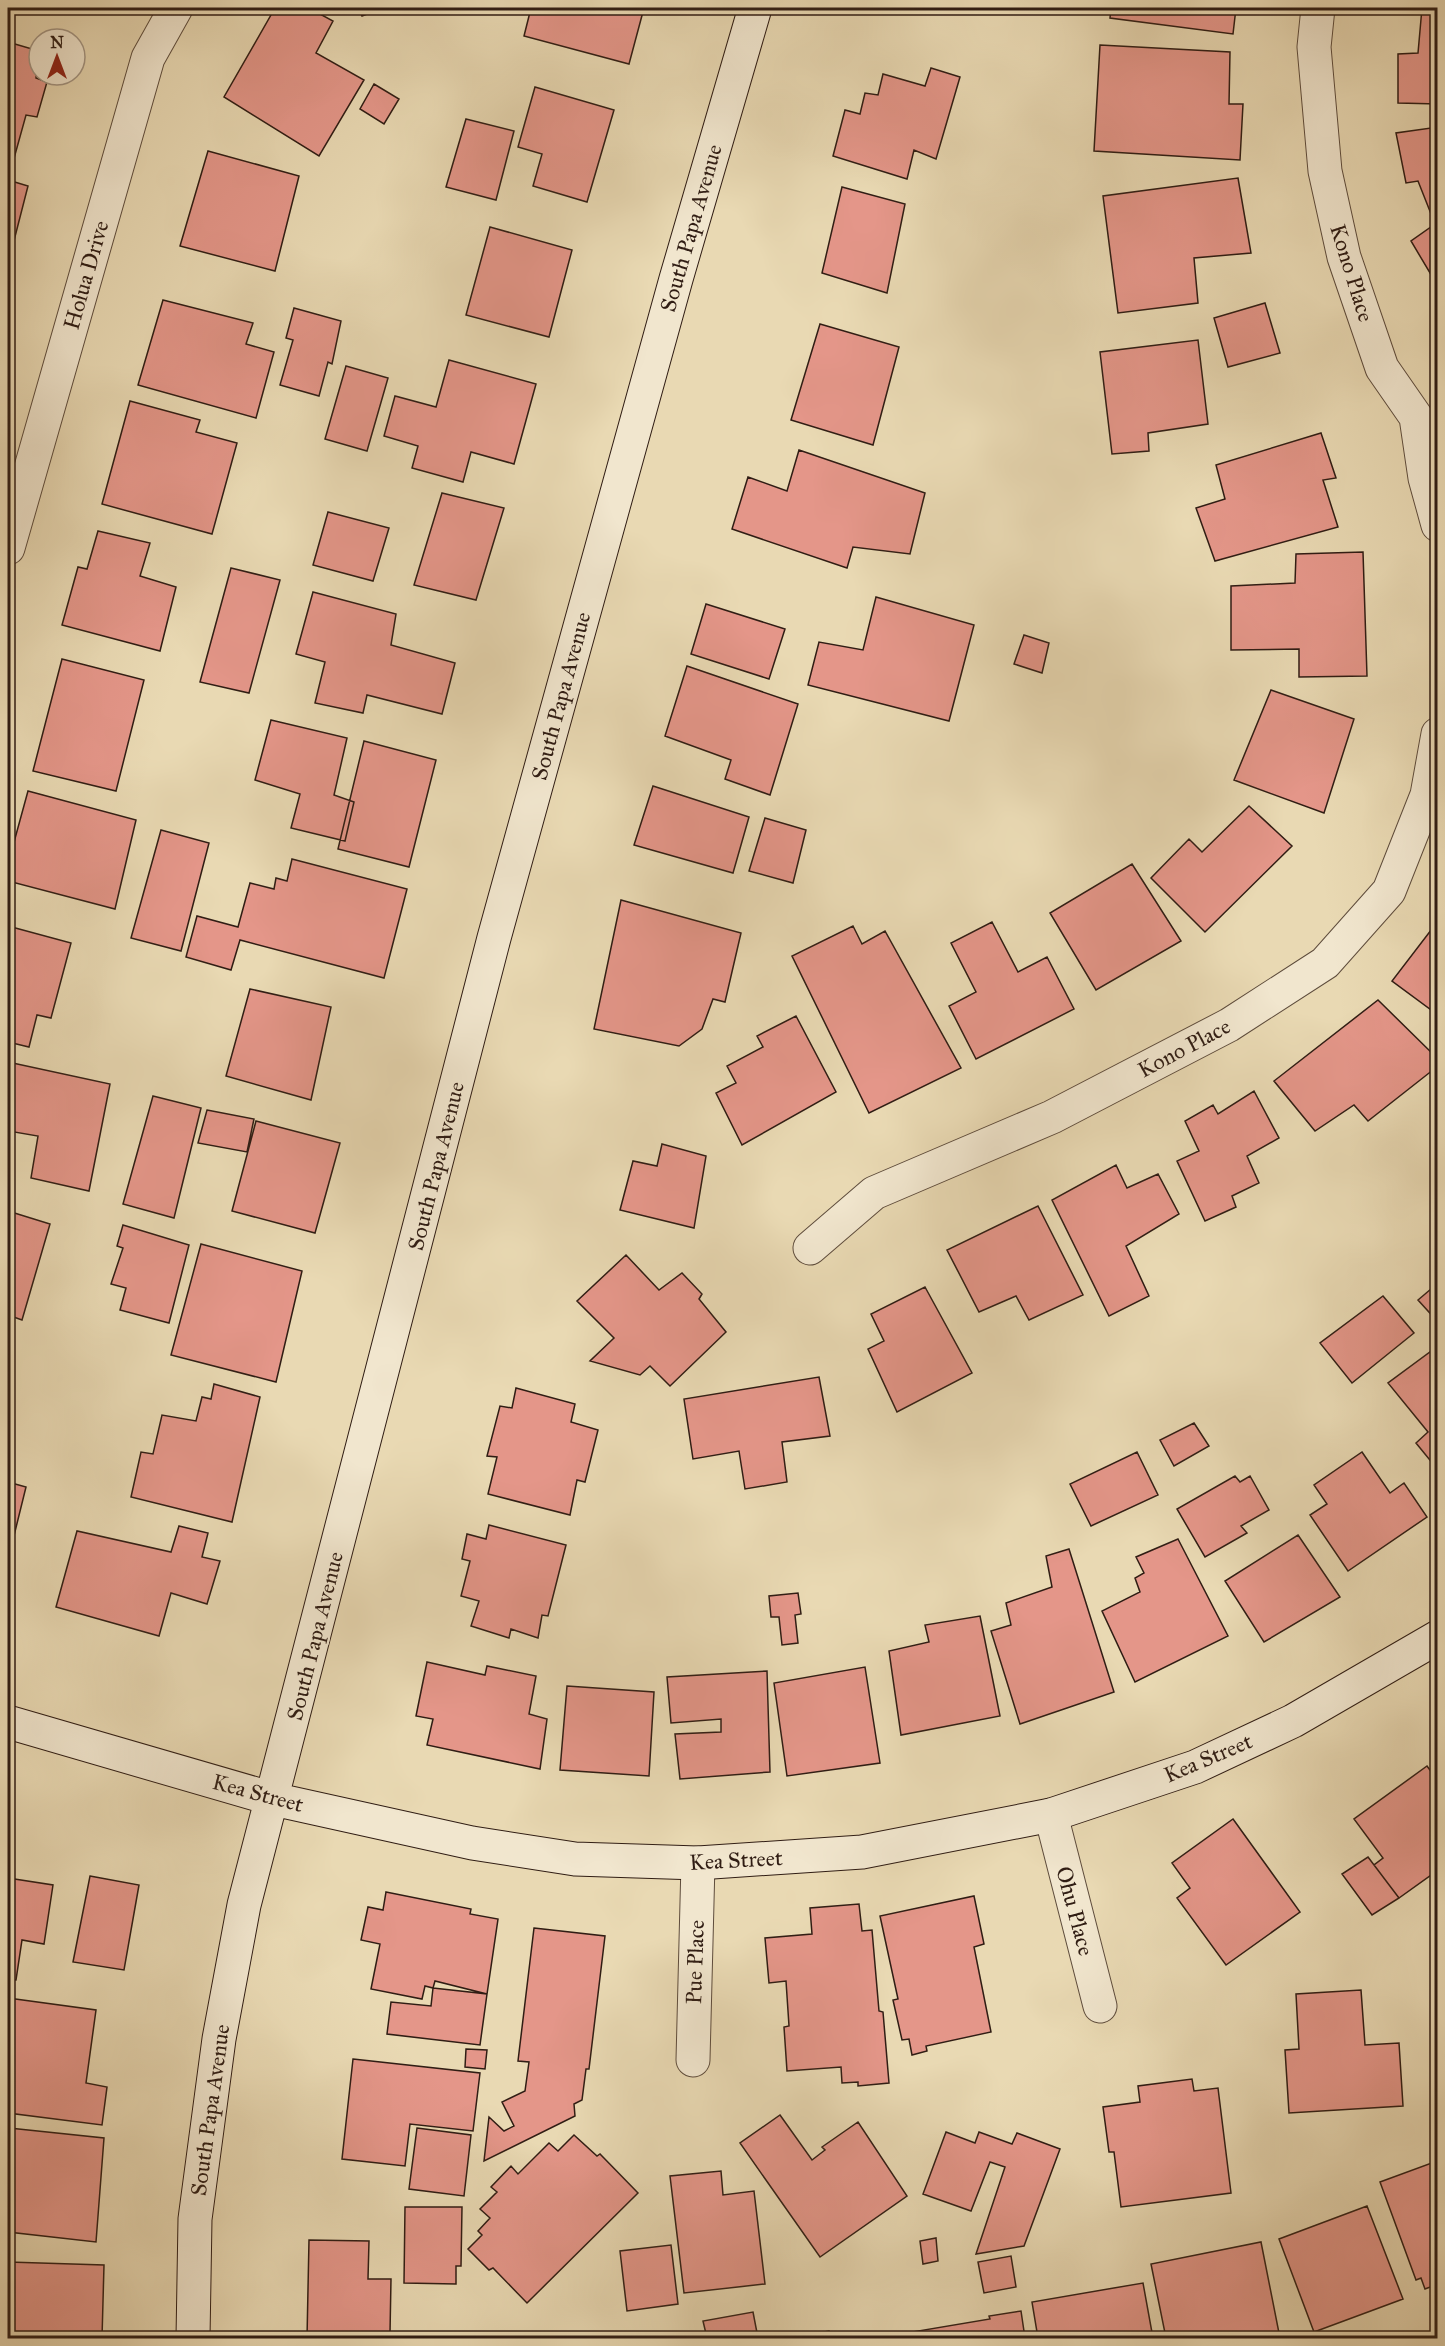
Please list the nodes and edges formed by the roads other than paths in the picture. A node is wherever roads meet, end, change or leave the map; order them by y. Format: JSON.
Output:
{"nodes":[{"id":1,"x":176,"y":8,"type":"edge"},
{"id":2,"x":755,"y":8,"type":"edge"},
{"id":3,"x":1318,"y":8,"type":"edge"},
{"id":4,"x":1427,"y":411,"type":"edge"},
{"id":5,"x":1437,"y":525,"type":"edge"},
{"id":6,"x":8,"y":548,"type":"edge"},
{"id":7,"x":1437,"y":734,"type":"edge"},
{"id":8,"x":810,"y":1248,"type":"dead end"},
{"id":9,"x":1437,"y":1637,"type":"edge"},
{"id":10,"x":8,"y":1722,"type":"edge"},
{"id":11,"x":273,"y":1799,"type":"junction"},
{"id":12,"x":1051,"y":1815,"type":"junction"},
{"id":13,"x":698,"y":1863,"type":"junction"},
{"id":14,"x":1100,"y":2006,"type":"dead end"},
{"id":15,"x":693,"y":2060,"type":"dead end"},
{"id":16,"x":193,"y":2338,"type":"edge"}],
"edges":[{"from":1,"to":6,"type":"street","name":"Holua Drive"},
{"from":2,"to":11,"type":"street","name":"South Papa Avenue"},
{"from":3,"to":4,"type":"street","name":"Kono Place"},
{"from":4,"to":5,"type":"street","name":"Kono Place"},
{"from":7,"to":8,"type":"street","name":"Kono Place"},
{"from":9,"to":12,"type":"street","name":"Kea Street"},
{"from":10,"to":11,"type":"street","name":"Kea Street"},
{"from":11,"to":13,"type":"street","name":"Kea Street"},
{"from":11,"to":16,"type":"street","name":"South Papa Avenue"},
{"from":12,"to":13,"type":"street","name":"Kea Street"},
{"from":12,"to":14,"type":"street","name":"Ohu Place"},
{"from":13,"to":15,"type":"street","name":"Pue Place"}]}
